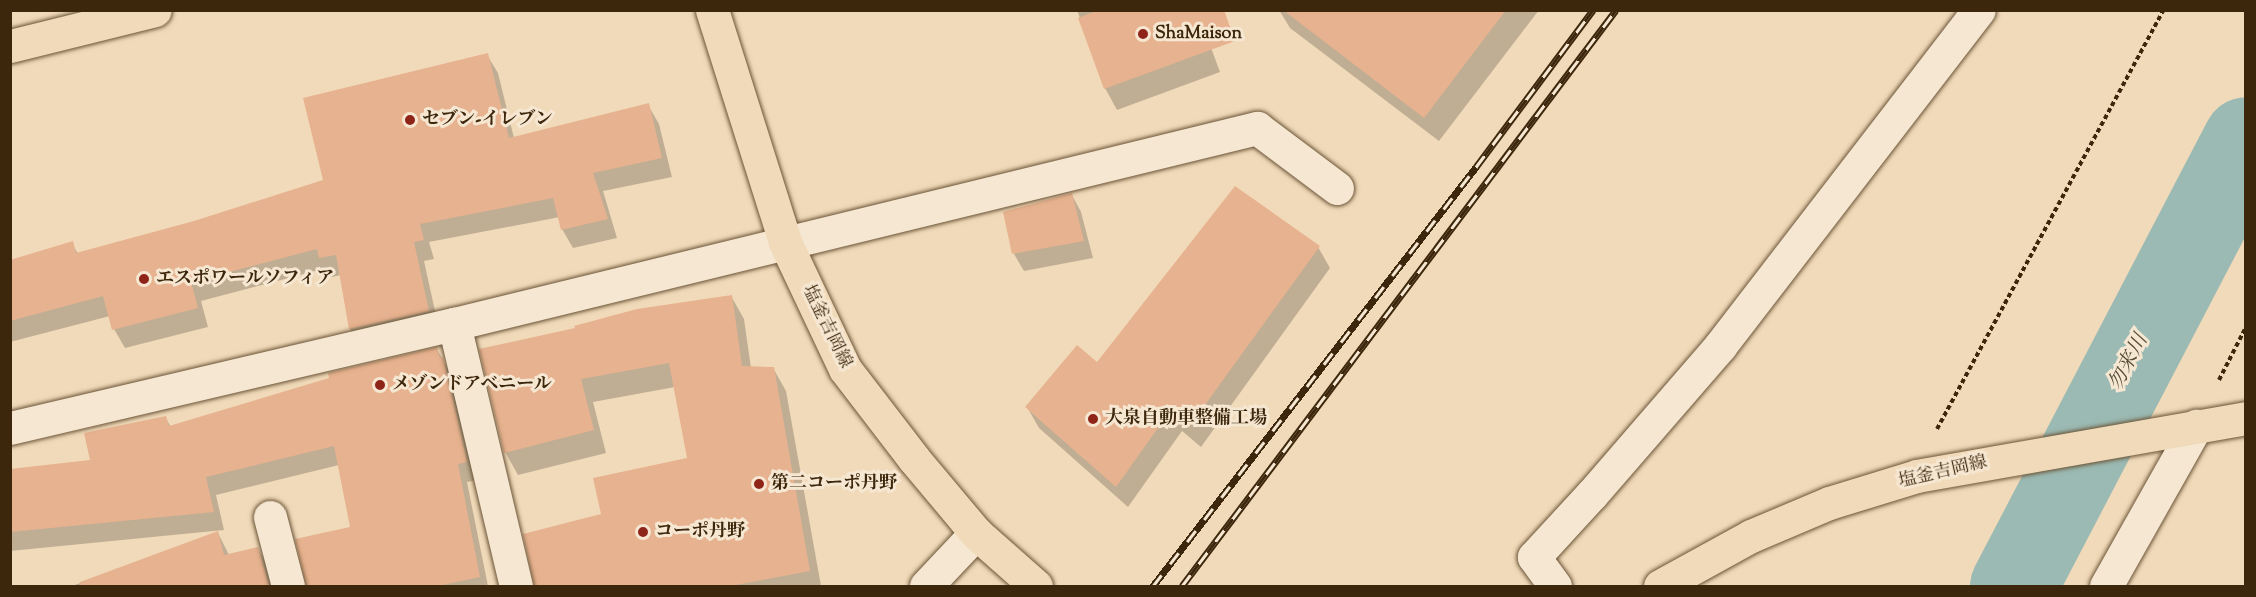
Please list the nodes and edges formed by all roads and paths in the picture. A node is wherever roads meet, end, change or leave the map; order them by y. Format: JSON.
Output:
{"nodes":[{"id":1,"x":155,"y":10,"type":"edge"},
{"id":2,"x":712,"y":10,"type":"edge"},
{"id":3,"x":1979,"y":10,"type":"edge"},
{"id":4,"x":2164,"y":10,"type":"edge"},
{"id":5,"x":10,"y":46,"type":"edge"},
{"id":6,"x":1337,"y":188,"type":"dead end"},
{"id":7,"x":785,"y":242,"type":"junction"},
{"id":8,"x":454,"y":324,"type":"junction"},
{"id":9,"x":2246,"y":418,"type":"edge"},
{"id":10,"x":10,"y":428,"type":"edge"},
{"id":11,"x":2185,"y":428,"type":"junction"},
{"id":12,"x":1926,"y":474,"type":"junction"},
{"id":13,"x":270,"y":517,"type":"dead end"},
{"id":14,"x":976,"y":533,"type":"junction"},
{"id":15,"x":288,"y":586,"type":"edge"},
{"id":16,"x":516,"y":586,"type":"edge"},
{"id":17,"x":926,"y":586,"type":"edge"},
{"id":18,"x":1036,"y":586,"type":"edge"},
{"id":19,"x":1555,"y":586,"type":"edge"},
{"id":20,"x":1660,"y":586,"type":"edge"},
{"id":21,"x":2106,"y":586,"type":"edge"}],
"edges":[{"from":1,"to":5,"type":"main road"},
{"from":2,"to":7,"type":"main road","name":"塩釜吉岡線"},
{"from":3,"to":19,"type":"street"},
{"from":4,"to":12,"type":"path"},
{"from":6,"to":7,"type":"street"},
{"from":7,"to":8,"type":"street"},
{"from":7,"to":14,"type":"main road","name":"塩釜吉岡線"},
{"from":8,"to":10,"type":"street"},
{"from":8,"to":16,"type":"street"},
{"from":9,"to":11,"type":"main road","name":"塩釜吉岡線"},
{"from":11,"to":12,"type":"main road","name":"塩釜吉岡線"},
{"from":11,"to":21,"type":"street"},
{"from":12,"to":20,"type":"main road","name":"塩釜吉岡線"},
{"from":13,"to":15,"type":"street"},
{"from":14,"to":17,"type":"street"},
{"from":14,"to":18,"type":"main road","name":"塩釜吉岡線"}]}
